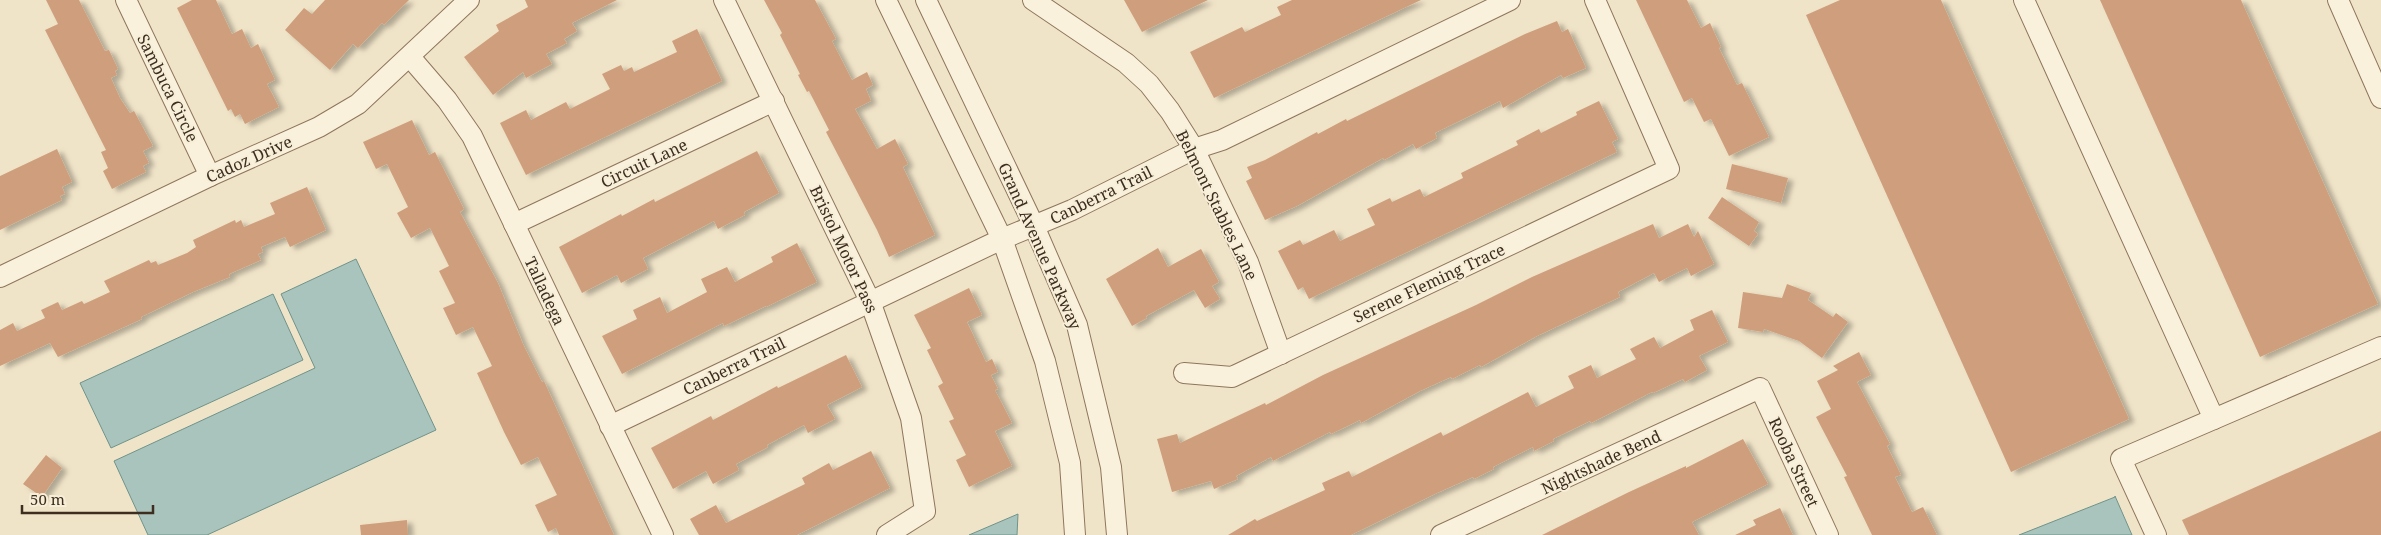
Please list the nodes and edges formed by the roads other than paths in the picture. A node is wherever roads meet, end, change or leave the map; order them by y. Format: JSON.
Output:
{"nodes":[{"id":1,"x":126,"y":0,"type":"edge"},
{"id":2,"x":469,"y":0,"type":"edge"},
{"id":3,"x":724,"y":0,"type":"edge"},
{"id":4,"x":886,"y":0,"type":"edge"},
{"id":5,"x":926,"y":0,"type":"edge"},
{"id":6,"x":1510,"y":0,"type":"edge"},
{"id":7,"x":1595,"y":0,"type":"edge"},
{"id":8,"x":2024,"y":0,"type":"edge"},
{"id":9,"x":2338,"y":0,"type":"edge"},
{"id":10,"x":1044,"y":3,"type":"edge"},
{"id":11,"x":410,"y":57,"type":"junction"},
{"id":12,"x":2381,"y":98,"type":"edge"},
{"id":13,"x":774,"y":101,"type":"junction"},
{"id":14,"x":1194,"y":149,"type":"junction"},
{"id":15,"x":210,"y":176,"type":"junction"},
{"id":16,"x":514,"y":224,"type":"junction"},
{"id":17,"x":1034,"y":226,"type":"junction"},
{"id":18,"x":1002,"y":239,"type":"junction"},
{"id":19,"x":0,"y":277,"type":"edge"},
{"id":20,"x":870,"y":301,"type":"junction"},
{"id":21,"x":2381,"y":347,"type":"edge"},
{"id":22,"x":1281,"y":354,"type":"junction"},
{"id":23,"x":1184,"y":373,"type":"dead end"},
{"id":24,"x":1760,"y":388,"type":"joint"},
{"id":25,"x":2214,"y":419,"type":"junction"},
{"id":26,"x":610,"y":426,"type":"junction"},
{"id":27,"x":663,"y":535,"type":"edge"},
{"id":28,"x":887,"y":535,"type":"edge"},
{"id":29,"x":1075,"y":535,"type":"edge"},
{"id":30,"x":1118,"y":535,"type":"edge"},
{"id":31,"x":1441,"y":535,"type":"edge"},
{"id":32,"x":1828,"y":535,"type":"edge"},
{"id":33,"x":2156,"y":535,"type":"edge"}],
"edges":[{"from":1,"to":15,"type":"street","name":"Sambuca Circle"},
{"from":2,"to":11,"type":"street","name":"Cadoz Drive"},
{"from":3,"to":13,"type":"street","name":"Bristol Motor Pass"},
{"from":4,"to":18,"type":"street","name":"Grand Avenue Parkway"},
{"from":5,"to":17,"type":"street","name":"Grand Avenue Parkway"},
{"from":6,"to":14,"type":"street","name":"Canberra Trail"},
{"from":7,"to":22,"type":"street","name":"Serene Fleming Trace"},
{"from":8,"to":25,"type":"street"},
{"from":9,"to":12,"type":"street"},
{"from":10,"to":14,"type":"street","name":"Belmont Stables Lane"},
{"from":11,"to":15,"type":"street","name":"Cadoz Drive"},
{"from":11,"to":16,"type":"street","name":"Talladega"},
{"from":13,"to":16,"type":"street","name":"Circuit Lane"},
{"from":13,"to":20,"type":"street","name":"Bristol Motor Pass"},
{"from":14,"to":17,"type":"street","name":"Canberra Trail"},
{"from":14,"to":22,"type":"street","name":"Belmont Stables Lane"},
{"from":15,"to":19,"type":"street","name":"Cadoz Drive"},
{"from":16,"to":26,"type":"street","name":"Talladega"},
{"from":17,"to":18,"type":"street","name":"Canberra Trail"},
{"from":17,"to":30,"type":"street","name":"Grand Avenue Parkway"},
{"from":18,"to":20,"type":"street","name":"Canberra Trail"},
{"from":18,"to":29,"type":"street","name":"Grand Avenue Parkway"},
{"from":20,"to":26,"type":"street","name":"Canberra Trail"},
{"from":20,"to":28,"type":"street","name":"Bristol Motor Pass"},
{"from":21,"to":25,"type":"street"},
{"from":22,"to":23,"type":"street","name":"Serene Fleming Trace"},
{"from":24,"to":31,"type":"street","name":"Nightshade Bend"},
{"from":24,"to":32,"type":"street","name":"Rooba Street"},
{"from":25,"to":33,"type":"street"},
{"from":26,"to":27,"type":"street","name":"Talladega"}]}
